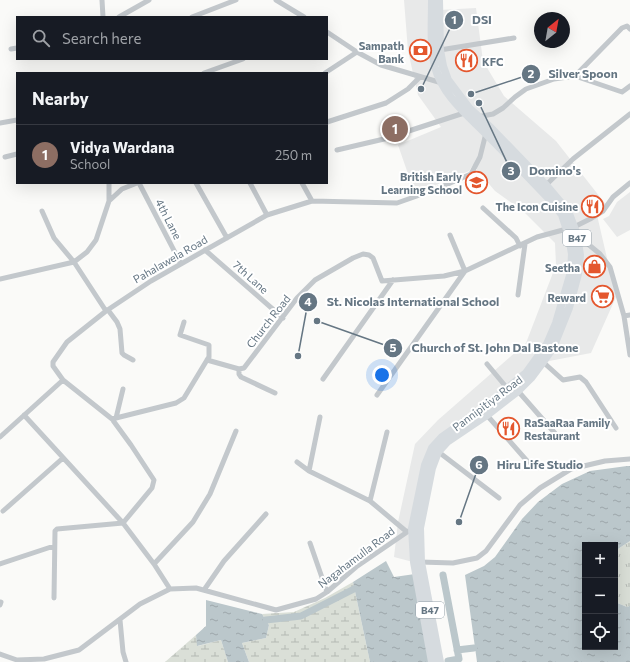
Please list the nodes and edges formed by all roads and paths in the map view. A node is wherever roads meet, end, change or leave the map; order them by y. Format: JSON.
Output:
{"nodes":[{"id":1,"x":102,"y":0,"type":"edge"},
{"id":2,"x":149,"y":0,"type":"edge"},
{"id":3,"x":236,"y":0,"type":"edge"},
{"id":4,"x":276,"y":0,"type":"edge"},
{"id":5,"x":432,"y":0,"type":"edge"},
{"id":6,"x":439,"y":0,"type":"edge"},
{"id":7,"x":103,"y":16,"type":"edge"},
{"id":8,"x":121,"y":16,"type":"edge"},
{"id":9,"x":195,"y":16,"type":"edge"},
{"id":10,"x":302,"y":16,"type":"edge"},
{"id":11,"x":630,"y":29,"type":"edge"},
{"id":12,"x":328,"y":33,"type":"edge"},
{"id":13,"x":514,"y":38,"type":"dead end"},
{"id":14,"x":16,"y":48,"type":"edge"},
{"id":15,"x":10,"y":50,"type":"dead end"},
{"id":16,"x":440,"y":50,"type":"junction"},
{"id":17,"x":357,"y":52,"type":"junction"},
{"id":18,"x":240,"y":60,"type":"edge"},
{"id":19,"x":207,"y":72,"type":"edge"},
{"id":20,"x":327,"y":72,"type":"edge"},
{"id":21,"x":574,"y":76,"type":"junction"},
{"id":22,"x":420,"y":77,"type":"junction"},
{"id":23,"x":445,"y":82,"type":"junction"},
{"id":24,"x":630,"y":86,"type":"edge"},
{"id":25,"x":467,"y":110,"type":"junction"},
{"id":26,"x":630,"y":114,"type":"edge"},
{"id":27,"x":475,"y":118,"type":"junction"},
{"id":28,"x":16,"y":120,"type":"edge"},
{"id":29,"x":328,"y":122,"type":"edge"},
{"id":30,"x":0,"y":123,"type":"edge"},
{"id":31,"x":488,"y":131,"type":"junction"},
{"id":32,"x":337,"y":150,"type":"dead end"},
{"id":33,"x":16,"y":154,"type":"edge"},
{"id":34,"x":5,"y":157,"type":"dead end"},
{"id":35,"x":109,"y":184,"type":"edge"},
{"id":36,"x":135,"y":184,"type":"edge"},
{"id":37,"x":139,"y":184,"type":"edge"},
{"id":38,"x":197,"y":184,"type":"edge"},
{"id":39,"x":251,"y":184,"type":"edge"},
{"id":40,"x":303,"y":184,"type":"edge"},
{"id":41,"x":546,"y":185,"type":"junction"},
{"id":42,"x":629,"y":185,"type":"edge"},
{"id":43,"x":109,"y":201,"type":"junction"},
{"id":44,"x":312,"y":201,"type":"junction"},
{"id":45,"x":482,"y":208,"type":"dead end"},
{"id":46,"x":42,"y":211,"type":"dead end"},
{"id":47,"x":267,"y":215,"type":"junction"},
{"id":48,"x":572,"y":232,"type":"junction"},
{"id":49,"x":450,"y":235,"type":"dead end"},
{"id":50,"x":227,"y":238,"type":"junction"},
{"id":51,"x":525,"y":244,"type":"junction"},
{"id":52,"x":520,"y":246,"type":"junction"},
{"id":53,"x":205,"y":250,"type":"junction"},
{"id":54,"x":74,"y":262,"type":"junction"},
{"id":55,"x":181,"y":264,"type":"junction"},
{"id":56,"x":465,"y":271,"type":"junction"},
{"id":57,"x":0,"y":279,"type":"edge"},
{"id":58,"x":393,"y":280,"type":"junction"},
{"id":59,"x":518,"y":295,"type":"dead end"},
{"id":60,"x":107,"y":310,"type":"junction"},
{"id":61,"x":630,"y":315,"type":"edge"},
{"id":62,"x":624,"y":316,"type":"junction"},
{"id":63,"x":283,"y":318,"type":"junction"},
{"id":64,"x":184,"y":322,"type":"dead end"},
{"id":65,"x":630,"y":355,"type":"edge"},
{"id":66,"x":133,"y":360,"type":"dead end"},
{"id":67,"x":207,"y":360,"type":"junction"},
{"id":68,"x":543,"y":362,"type":"junction"},
{"id":69,"x":487,"y":364,"type":"dead end"},
{"id":70,"x":239,"y":368,"type":"junction"},
{"id":71,"x":323,"y":379,"type":"dead end"},
{"id":72,"x":63,"y":380,"type":"junction"},
{"id":73,"x":507,"y":388,"type":"junction"},
{"id":74,"x":123,"y":389,"type":"dead end"},
{"id":75,"x":518,"y":391,"type":"junction"},
{"id":76,"x":275,"y":393,"type":"dead end"},
{"id":77,"x":377,"y":395,"type":"dead end"},
{"id":78,"x":484,"y":412,"type":"junction"},
{"id":79,"x":24,"y":415,"type":"junction"},
{"id":80,"x":320,"y":417,"type":"dead end"},
{"id":81,"x":114,"y":419,"type":"junction"},
{"id":82,"x":616,"y":428,"type":"dead end"},
{"id":83,"x":236,"y":432,"type":"dead end"},
{"id":84,"x":388,"y":432,"type":"dead end"},
{"id":85,"x":0,"y":436,"type":"edge"},
{"id":86,"x":560,"y":439,"type":"dead end"},
{"id":87,"x":435,"y":450,"type":"junction"},
{"id":88,"x":63,"y":458,"type":"junction"},
{"id":89,"x":630,"y":459,"type":"edge"},
{"id":90,"x":297,"y":462,"type":"dead end"},
{"id":91,"x":528,"y":462,"type":"dead end"},
{"id":92,"x":309,"y":471,"type":"junction"},
{"id":93,"x":499,"y":498,"type":"dead end"},
{"id":94,"x":370,"y":501,"type":"junction"},
{"id":95,"x":3,"y":511,"type":"dead end"},
{"id":96,"x":266,"y":514,"type":"dead end"},
{"id":97,"x":123,"y":523,"type":"junction"},
{"id":98,"x":413,"y":529,"type":"junction"},
{"id":99,"x":310,"y":543,"type":"dead end"},
{"id":100,"x":54,"y":546,"type":"junction"},
{"id":101,"x":418,"y":562,"type":"junction"},
{"id":102,"x":0,"y":564,"type":"edge"},
{"id":103,"x":154,"y":564,"type":"junction"},
{"id":104,"x":170,"y":589,"type":"junction"},
{"id":105,"x":204,"y":590,"type":"junction"},
{"id":106,"x":327,"y":592,"type":"junction"},
{"id":107,"x":54,"y":598,"type":"dead end"},
{"id":108,"x":120,"y":620,"type":"junction"},
{"id":109,"x":0,"y":654,"type":"edge"},
{"id":110,"x":16,"y":661,"type":"edge"},
{"id":111,"x":126,"y":662,"type":"edge"},
{"id":112,"x":432,"y":662,"type":"edge"},
{"id":113,"x":440,"y":662,"type":"edge"}],
"edges":[{"from":1,"to":7,"type":"street"},
{"from":2,"to":8,"type":"street"},
{"from":3,"to":9,"type":"street"},
{"from":4,"to":10,"type":"street"},
{"from":5,"to":23,"type":"main road","name":"Pannipitiya Road","number":"B47"},
{"from":6,"to":16,"type":"main road","name":"Pannipitiya Road","number":"B47"},
{"from":11,"to":21,"type":"street"},
{"from":12,"to":17,"type":"street"},
{"from":13,"to":16,"type":"street"},
{"from":14,"to":15,"type":"street"},
{"from":16,"to":23,"type":"main road","name":"Pannipitiya Road","number":"B47"},
{"from":17,"to":20,"type":"street"},
{"from":17,"to":22,"type":"street"},
{"from":18,"to":19,"type":"street"},
{"from":21,"to":24,"type":"street"},
{"from":21,"to":27,"type":"street"},
{"from":22,"to":23,"type":"street"},
{"from":22,"to":29,"type":"street"},
{"from":23,"to":25,"type":"main road","name":"Pannipitiya Road","number":"B47"},
{"from":25,"to":27,"type":"main road","name":"Pannipitiya Road","number":"B47"},
{"from":25,"to":32,"type":"street"},
{"from":26,"to":41,"type":"street"},
{"from":27,"to":31,"type":"main road","name":"Pannipitiya Road","number":"B47"},
{"from":28,"to":30,"type":"street"},
{"from":31,"to":41,"type":"main road","name":"Pannipitiya Road","number":"B47"},
{"from":31,"to":44,"type":"street","name":"Pahalawela Road"},
{"from":31,"to":48,"type":"main road","name":"Pannipitiya Road","number":"B47"},
{"from":33,"to":34,"type":"street"},
{"from":35,"to":43,"type":"street"},
{"from":36,"to":43,"type":"street"},
{"from":37,"to":55,"type":"street","name":"4th Lane"},
{"from":38,"to":50,"type":"street"},
{"from":39,"to":47,"type":"street"},
{"from":40,"to":44,"type":"street"},
{"from":41,"to":48,"type":"main road","name":"Pannipitiya Road","number":"B47"},
{"from":42,"to":48,"type":"street","name":"Church Road"},
{"from":43,"to":54,"type":"street"},
{"from":44,"to":47,"type":"street","name":"Pahalawela Road"},
{"from":45,"to":52,"type":"street"},
{"from":46,"to":54,"type":"street"},
{"from":47,"to":50,"type":"street","name":"Pahalawela Road"},
{"from":48,"to":51,"type":"street","name":"Church Road"},
{"from":48,"to":62,"type":"street"},
{"from":48,"to":68,"type":"main road","name":"Pannipitiya Road","number":"B47"},
{"from":48,"to":73,"type":"main road","name":"Pannipitiya Road","number":"B47"},
{"from":49,"to":56,"type":"street"},
{"from":50,"to":53,"type":"street","name":"Pahalawela Road"},
{"from":51,"to":52,"type":"street","name":"Church Road"},
{"from":51,"to":59,"type":"street"},
{"from":52,"to":56,"type":"street","name":"Church Road"},
{"from":53,"to":55,"type":"street","name":"Pahalawela Road"},
{"from":53,"to":63,"type":"street","name":"7th Lane"},
{"from":54,"to":57,"type":"street"},
{"from":54,"to":60,"type":"street"},
{"from":55,"to":60,"type":"street","name":"Pahalawela Road"},
{"from":56,"to":58,"type":"street","name":"Church Road"},
{"from":56,"to":77,"type":"street"},
{"from":58,"to":63,"type":"street","name":"Church Road"},
{"from":58,"to":71,"type":"street"},
{"from":60,"to":66,"type":"street"},
{"from":60,"to":72,"type":"street","name":"Pahalawela Road"},
{"from":61,"to":62,"type":"street"},
{"from":62,"to":65,"type":"street"},
{"from":63,"to":70,"type":"street","name":"Church Road"},
{"from":64,"to":67,"type":"street"},
{"from":67,"to":70,"type":"street"},
{"from":67,"to":81,"type":"street"},
{"from":68,"to":75,"type":"main road","name":"Pannipitiya Road","number":"B47"},
{"from":68,"to":82,"type":"street"},
{"from":69,"to":73,"type":"street"},
{"from":70,"to":76,"type":"street"},
{"from":72,"to":79,"type":"street"},
{"from":72,"to":81,"type":"street","name":"Pahalawela Road"},
{"from":73,"to":78,"type":"main road","name":"Pannipitiya Road","number":"B47"},
{"from":74,"to":81,"type":"street"},
{"from":75,"to":78,"type":"main road","name":"Pannipitiya Road","number":"B47"},
{"from":75,"to":86,"type":"street"},
{"from":78,"to":87,"type":"main road","name":"Pannipitiya Road","number":"B47"},
{"from":78,"to":91,"type":"street"},
{"from":79,"to":85,"type":"street"},
{"from":79,"to":88,"type":"street"},
{"from":80,"to":92,"type":"street"},
{"from":81,"to":97,"type":"street","name":"Pahalawela Road"},
{"from":83,"to":103,"type":"street"},
{"from":84,"to":94,"type":"street"},
{"from":87,"to":93,"type":"street"},
{"from":87,"to":98,"type":"main road","name":"Pannipitiya Road","number":"B47"},
{"from":88,"to":95,"type":"street"},
{"from":88,"to":97,"type":"street"},
{"from":89,"to":101,"type":"street"},
{"from":90,"to":92,"type":"street"},
{"from":92,"to":94,"type":"street"},
{"from":94,"to":98,"type":"street"},
{"from":96,"to":105,"type":"street"},
{"from":97,"to":100,"type":"street"},
{"from":97,"to":103,"type":"street"},
{"from":98,"to":101,"type":"main road","name":"Pannipitiya Road","number":"B47"},
{"from":98,"to":106,"type":"street","name":"Nagahamulla Road"},
{"from":99,"to":106,"type":"street"},
{"from":100,"to":102,"type":"street"},
{"from":100,"to":107,"type":"street"},
{"from":101,"to":112,"type":"main road","name":"Pannipitiya Road","number":"B47"},
{"from":101,"to":113,"type":"main road","name":"Pannipitiya Road","number":"B47"},
{"from":103,"to":104,"type":"street"},
{"from":104,"to":105,"type":"street","name":"Nagahamulla Road"},
{"from":104,"to":108,"type":"street","name":"Nagahamulla Road"},
{"from":105,"to":106,"type":"street","name":"Nagahamulla Road"},
{"from":108,"to":110,"type":"street","name":"Nagahamulla Road"},
{"from":108,"to":111,"type":"street"},
{"from":109,"to":110,"type":"street"}]}
